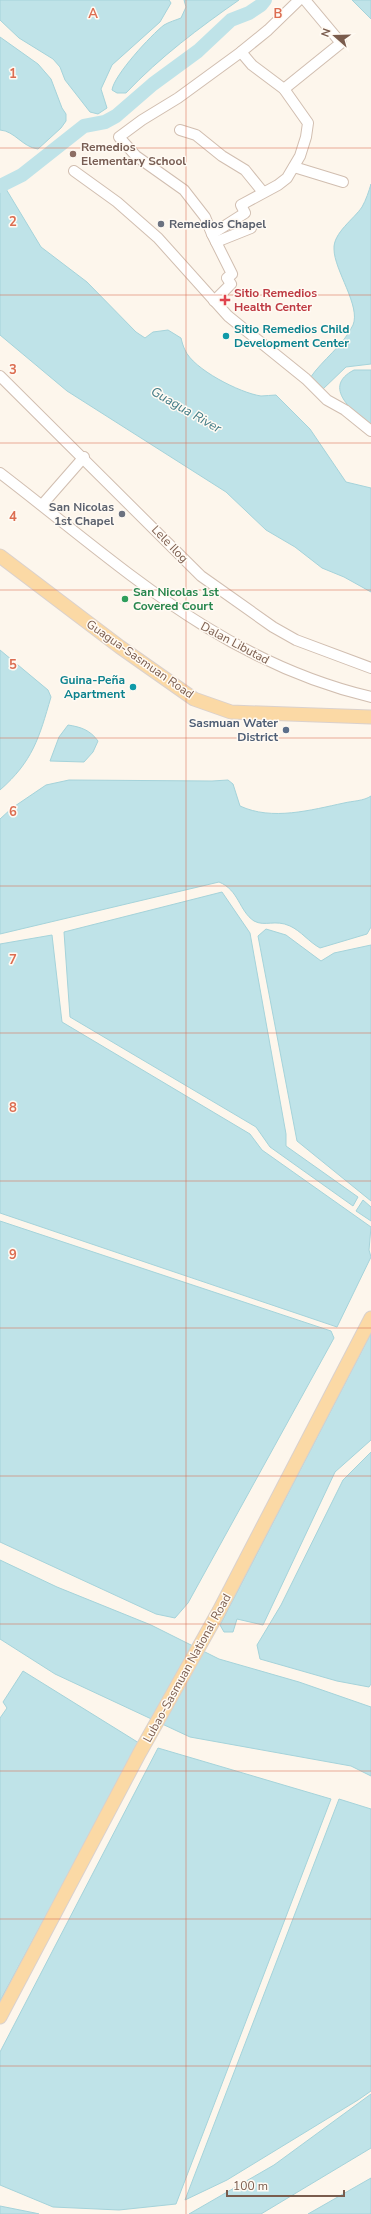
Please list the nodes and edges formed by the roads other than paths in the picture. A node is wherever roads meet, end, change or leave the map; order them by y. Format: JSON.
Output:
{"nodes":[{"id":1,"x":298,"y":0,"type":"edge"},
{"id":2,"x":306,"y":0,"type":"edge"},
{"id":3,"x":241,"y":52,"type":"junction"},
{"id":4,"x":284,"y":89,"type":"junction"},
{"id":5,"x":180,"y":130,"type":"dead end"},
{"id":6,"x":294,"y":168,"type":"junction"},
{"id":7,"x":74,"y":171,"type":"dead end"},
{"id":8,"x":343,"y":182,"type":"dead end"},
{"id":9,"x":262,"y":191,"type":"junction"},
{"id":10,"x":251,"y":228,"type":"dead end"},
{"id":11,"x":214,"y":238,"type":"junction"},
{"id":12,"x":214,"y":301,"type":"junction"},
{"id":13,"x":0,"y":376,"type":"edge"},
{"id":14,"x":371,"y":431,"type":"edge"},
{"id":15,"x":84,"y":457,"type":"junction"},
{"id":16,"x":0,"y":473,"type":"edge"},
{"id":17,"x":42,"y":505,"type":"junction"},
{"id":18,"x":0,"y":556,"type":"edge"},
{"id":19,"x":371,"y":668,"type":"edge"},
{"id":20,"x":371,"y":697,"type":"edge"},
{"id":21,"x":371,"y":718,"type":"edge"},
{"id":22,"x":371,"y":1318,"type":"edge"},
{"id":23,"x":0,"y":2017,"type":"edge"}],
"edges":[{"from":1,"to":3,"type":"street"},
{"from":2,"to":4,"type":"street"},
{"from":3,"to":4,"type":"street"},
{"from":3,"to":11,"type":"street"},
{"from":4,"to":6,"type":"street"},
{"from":5,"to":9,"type":"street"},
{"from":6,"to":8,"type":"street"},
{"from":6,"to":9,"type":"street"},
{"from":7,"to":12,"type":"street"},
{"from":9,"to":11,"type":"street"},
{"from":10,"to":11,"type":"street"},
{"from":11,"to":12,"type":"street"},
{"from":12,"to":14,"type":"street"},
{"from":13,"to":15,"type":"street","name":"Lele Ilog"},
{"from":15,"to":17,"type":"street"},
{"from":15,"to":19,"type":"street","name":"Lele Ilog"},
{"from":16,"to":17,"type":"street","name":"Dalan Libutad"},
{"from":17,"to":20,"type":"street","name":"Dalan Libutad"},
{"from":18,"to":21,"type":"main road","name":"Guagua-Sasmuan Road"},
{"from":22,"to":23,"type":"main road","name":"Lubao-Sasmuan National Road"}]}
